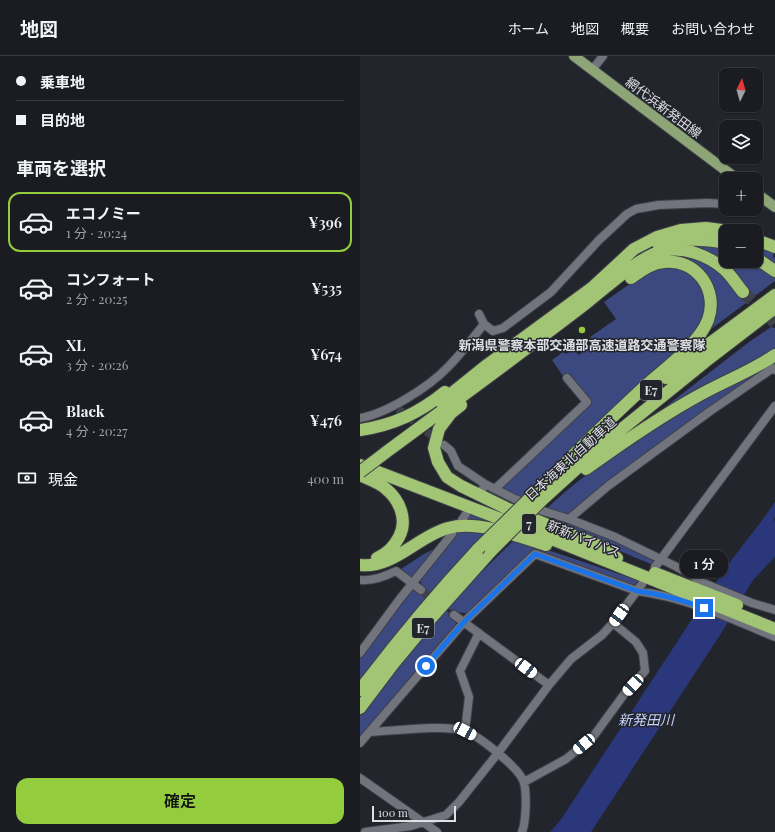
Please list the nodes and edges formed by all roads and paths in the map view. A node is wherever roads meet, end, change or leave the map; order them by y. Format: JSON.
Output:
{"nodes":[{"id":1,"x":574,"y":56,"type":"edge"},
{"id":2,"x":603,"y":56,"type":"edge"},
{"id":3,"x":592,"y":70,"type":"junction"},
{"id":4,"x":728,"y":172,"type":"edge"},
{"id":5,"x":763,"y":199,"type":"edge"},
{"id":6,"x":719,"y":204,"type":"edge"},
{"id":7,"x":775,"y":206,"type":"edge"},
{"id":8,"x":719,"y":230,"type":"edge"},
{"id":9,"x":719,"y":242,"type":"edge"},
{"id":10,"x":763,"y":243,"type":"edge"},
{"id":11,"x":775,"y":247,"type":"edge"},
{"id":12,"x":763,"y":263,"type":"edge"},
{"id":13,"x":775,"y":271,"type":"edge"},
{"id":14,"x":595,"y":291,"type":"junction"},
{"id":15,"x":743,"y":292,"type":"tunnel mouth"},
{"id":16,"x":775,"y":295,"type":"edge"},
{"id":17,"x":775,"y":308,"type":"edge"},
{"id":18,"x":479,"y":314,"type":"dead end"},
{"id":19,"x":484,"y":324,"type":"junction"},
{"id":20,"x":775,"y":355,"type":"edge"},
{"id":21,"x":491,"y":368,"type":"junction"},
{"id":22,"x":775,"y":370,"type":"edge"},
{"id":23,"x":567,"y":378,"type":"dead end"},
{"id":24,"x":775,"y":406,"type":"edge"},
{"id":25,"x":360,"y":418,"type":"edge"},
{"id":26,"x":360,"y":430,"type":"edge"},
{"id":27,"x":444,"y":445,"type":"tunnel mouth"},
{"id":28,"x":383,"y":451,"type":"junction"},
{"id":29,"x":360,"y":457,"type":"edge"},
{"id":30,"x":360,"y":465,"type":"edge"},
{"id":31,"x":360,"y":472,"type":"edge"},
{"id":32,"x":360,"y":475,"type":"edge"},
{"id":33,"x":552,"y":477,"type":"junction"},
{"id":34,"x":495,"y":489,"type":"junction"},
{"id":35,"x":541,"y":497,"type":"junction"},
{"id":36,"x":569,"y":519,"type":"junction"},
{"id":37,"x":452,"y":534,"type":"dead end"},
{"id":38,"x":360,"y":559,"type":"edge"},
{"id":39,"x":660,"y":559,"type":"junction"},
{"id":40,"x":618,"y":563,"type":"junction"},
{"id":41,"x":360,"y":566,"type":"edge"},
{"id":42,"x":655,"y":567,"type":"dead end"},
{"id":43,"x":360,"y":580,"type":"edge"},
{"id":44,"x":412,"y":584,"type":"junction"},
{"id":45,"x":639,"y":587,"type":"junction"},
{"id":46,"x":421,"y":590,"type":"tunnel mouth"},
{"id":47,"x":696,"y":593,"type":"junction"},
{"id":48,"x":771,"y":609,"type":"edge"},
{"id":49,"x":454,"y":615,"type":"tunnel mouth"},
{"id":50,"x":775,"y":620,"type":"edge"},
{"id":51,"x":464,"y":622,"type":"junction"},
{"id":52,"x":613,"y":623,"type":"junction"},
{"id":53,"x":775,"y":629,"type":"edge"},
{"id":54,"x":479,"y":633,"type":"junction"},
{"id":55,"x":775,"y":637,"type":"edge"},
{"id":56,"x":360,"y":653,"type":"edge"},
{"id":57,"x":549,"y":685,"type":"junction"},
{"id":58,"x":360,"y":690,"type":"edge"},
{"id":59,"x":360,"y":708,"type":"edge"},
{"id":60,"x":465,"y":731,"type":"junction"},
{"id":61,"x":370,"y":732,"type":"junction"},
{"id":62,"x":360,"y":743,"type":"edge"},
{"id":63,"x":498,"y":753,"type":"junction"},
{"id":64,"x":360,"y":778,"type":"edge"},
{"id":65,"x":524,"y":782,"type":"junction"},
{"id":66,"x":423,"y":822,"type":"junction"},
{"id":67,"x":365,"y":832,"type":"edge"},
{"id":68,"x":437,"y":832,"type":"edge"},
{"id":69,"x":522,"y":832,"type":"edge"}],
"edges":[{"from":1,"to":3,"type":"main road","name":"網代浜新発田線"},
{"from":2,"to":3,"type":"street"},
{"from":3,"to":4,"type":"main road","name":"網代浜新発田線"},
{"from":5,"to":7,"type":"main road"},
{"from":6,"to":19,"type":"street"},
{"from":8,"to":14,"type":"highway"},
{"from":9,"to":14,"type":"highway"},
{"from":10,"to":11,"type":"highway"},
{"from":12,"to":13,"type":"highway"},
{"from":14,"to":15,"type":"highway"},
{"from":14,"to":21,"type":"highway"},
{"from":14,"to":33,"type":"highway"},
{"from":16,"to":33,"type":"highway","name":"日本海東北自動車道","number":"E7"},
{"from":17,"to":35,"type":"highway","name":"日本海東北自動車道","number":"E7"},
{"from":18,"to":19,"type":"street"},
{"from":19,"to":25,"type":"street"},
{"from":20,"to":35,"type":"highway"},
{"from":21,"to":26,"type":"highway"},
{"from":21,"to":28,"type":"highway"},
{"from":21,"to":40,"type":"highway"},
{"from":22,"to":36,"type":"street"},
{"from":23,"to":34,"type":"street"},
{"from":24,"to":39,"type":"street"},
{"from":27,"to":34,"type":"street"},
{"from":28,"to":30,"type":"highway"},
{"from":28,"to":31,"type":"highway","bridge":true},
{"from":29,"to":40,"type":"highway","name":"新新バイパス","number":"7"},
{"from":30,"to":40,"type":"highway","name":"新新バイパス","number":"7"},
{"from":32,"to":38,"type":"highway"},
{"from":33,"to":35,"type":"highway","name":"日本海東北自動車道","number":"E7"},
{"from":34,"to":36,"type":"street"},
{"from":35,"to":58,"type":"highway","name":"日本海東北自動車道","number":"E7","bridge":true},
{"from":35,"to":59,"type":"highway","name":"日本海東北自動車道","number":"E7","bridge":true},
{"from":36,"to":39,"type":"street"},
{"from":37,"to":44,"type":"street"},
{"from":39,"to":42,"type":"street"},
{"from":39,"to":47,"type":"street"},
{"from":40,"to":41,"type":"highway"},
{"from":40,"to":47,"type":"highway","name":"新新バイパス","number":"7"},
{"from":43,"to":44,"type":"street"},
{"from":44,"to":46,"type":"street"},
{"from":44,"to":56,"type":"street"},
{"from":45,"to":47,"type":"street"},
{"from":45,"to":51,"type":"street"},
{"from":45,"to":52,"type":"street"},
{"from":47,"to":48,"type":"street"},
{"from":47,"to":50,"type":"highway","name":"新新バイパス","number":"7"},
{"from":47,"to":53,"type":"highway","name":"新新バイパス","number":"7"},
{"from":47,"to":55,"type":"street"},
{"from":49,"to":51,"type":"street"},
{"from":51,"to":54,"type":"street"},
{"from":51,"to":61,"type":"street"},
{"from":52,"to":57,"type":"street"},
{"from":52,"to":65,"type":"street"},
{"from":54,"to":57,"type":"street"},
{"from":54,"to":60,"type":"street"},
{"from":57,"to":63,"type":"street"},
{"from":60,"to":61,"type":"street"},
{"from":60,"to":63,"type":"street"},
{"from":61,"to":62,"type":"street"},
{"from":63,"to":65,"type":"street"},
{"from":63,"to":66,"type":"street"},
{"from":64,"to":66,"type":"street"},
{"from":65,"to":69,"type":"street"},
{"from":66,"to":67,"type":"street"},
{"from":66,"to":68,"type":"street"}]}
